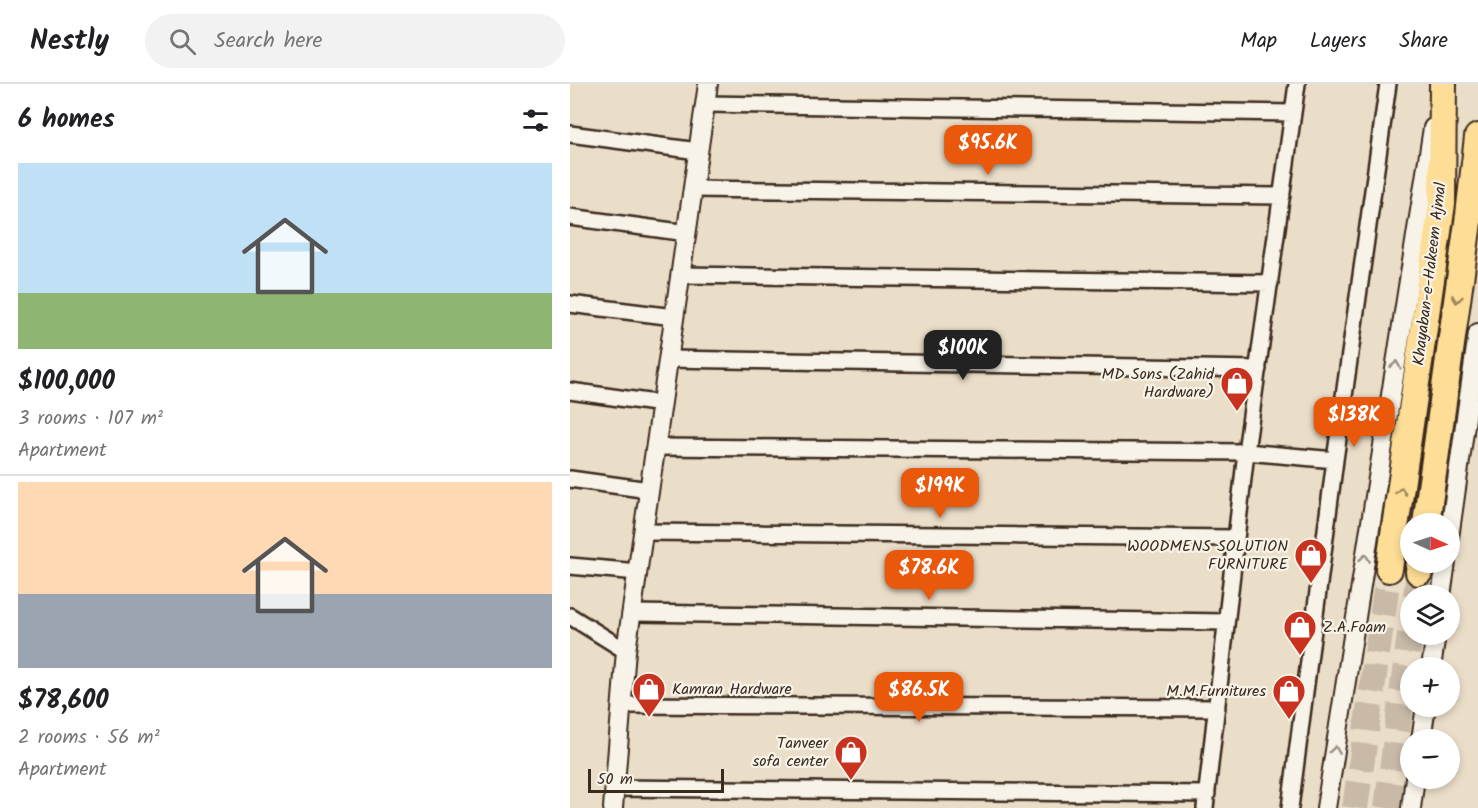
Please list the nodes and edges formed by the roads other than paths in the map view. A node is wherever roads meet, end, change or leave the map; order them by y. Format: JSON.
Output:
{"nodes":[{"id":1,"x":708,"y":84,"type":"edge"},
{"id":2,"x":1297,"y":84,"type":"edge"},
{"id":3,"x":1388,"y":84,"type":"edge"},
{"id":4,"x":1442,"y":84,"type":"edge"},
{"id":5,"x":705,"y":104,"type":"junction"},
{"id":6,"x":1293,"y":113,"type":"junction"},
{"id":7,"x":570,"y":134,"type":"edge"},
{"id":8,"x":1478,"y":137,"type":"edge"},
{"id":9,"x":698,"y":151,"type":"junction"},
{"id":10,"x":693,"y":189,"type":"junction"},
{"id":11,"x":1282,"y":196,"type":"junction"},
{"id":12,"x":570,"y":218,"type":"edge"},
{"id":13,"x":687,"y":233,"type":"junction"},
{"id":14,"x":680,"y":275,"type":"junction"},
{"id":15,"x":1270,"y":283,"type":"junction"},
{"id":16,"x":570,"y":303,"type":"edge"},
{"id":17,"x":674,"y":317,"type":"junction"},
{"id":18,"x":1478,"y":333,"type":"edge"},
{"id":19,"x":668,"y":359,"type":"junction"},
{"id":20,"x":1258,"y":369,"type":"junction"},
{"id":21,"x":570,"y":392,"type":"edge"},
{"id":22,"x":662,"y":404,"type":"junction"},
{"id":23,"x":1472,"y":411,"type":"edge"},
{"id":24,"x":656,"y":447,"type":"junction"},
{"id":25,"x":1246,"y":452,"type":"junction"},
{"id":26,"x":1335,"y":460,"type":"junction"},
{"id":27,"x":570,"y":479,"type":"edge"},
{"id":28,"x":649,"y":490,"type":"junction"},
{"id":29,"x":1428,"y":513,"type":"edge"},
{"id":30,"x":1454,"y":513,"type":"edge"},
{"id":31,"x":643,"y":532,"type":"junction"},
{"id":32,"x":1236,"y":538,"type":"junction"},
{"id":33,"x":570,"y":566,"type":"edge"},
{"id":34,"x":1389,"y":569,"type":"tunnel mouth"},
{"id":35,"x":638,"y":572,"type":"junction"},
{"id":36,"x":632,"y":613,"type":"junction"},
{"id":37,"x":572,"y":622,"type":"edge"},
{"id":38,"x":1226,"y":622,"type":"junction"},
{"id":39,"x":626,"y":651,"type":"junction"},
{"id":40,"x":622,"y":705,"type":"junction"},
{"id":41,"x":1217,"y":708,"type":"junction"},
{"id":42,"x":614,"y":788,"type":"junction"},
{"id":43,"x":1414,"y":789,"type":"edge"},
{"id":44,"x":1206,"y":801,"type":"edge"},
{"id":45,"x":613,"y":808,"type":"edge"},
{"id":46,"x":1290,"y":808,"type":"edge"},
{"id":47,"x":1326,"y":808,"type":"edge"},
{"id":48,"x":1411,"y":808,"type":"edge"}],
"edges":[{"from":1,"to":5,"type":"street"},
{"from":2,"to":6,"type":"street"},
{"from":3,"to":26,"type":"street"},
{"from":34,"to":4,"type":"highway","name":"Khayaban-e-Hakeem Ajmal","one_way":true},
{"from":47,"to":4,"type":"street","one_way":true},
{"from":5,"to":6,"type":"street"},
{"from":5,"to":9,"type":"street"},
{"from":6,"to":11,"type":"street"},
{"from":7,"to":9,"type":"street"},
{"from":8,"to":29,"type":"highway","name":"Khayaban-e-Hakeem Ajmal","one_way":true},
{"from":9,"to":10,"type":"street"},
{"from":10,"to":11,"type":"street"},
{"from":10,"to":13,"type":"street"},
{"from":11,"to":15,"type":"street"},
{"from":12,"to":13,"type":"street"},
{"from":13,"to":14,"type":"street"},
{"from":14,"to":15,"type":"street"},
{"from":14,"to":17,"type":"street"},
{"from":15,"to":20,"type":"street"},
{"from":16,"to":17,"type":"street"},
{"from":17,"to":19,"type":"street"},
{"from":18,"to":23,"type":"street"},
{"from":19,"to":20,"type":"street"},
{"from":19,"to":22,"type":"street"},
{"from":20,"to":25,"type":"street"},
{"from":21,"to":22,"type":"street"},
{"from":22,"to":24,"type":"street"},
{"from":23,"to":30,"type":"street"},
{"from":24,"to":25,"type":"street"},
{"from":24,"to":28,"type":"street"},
{"from":25,"to":26,"type":"street"},
{"from":25,"to":32,"type":"street"},
{"from":26,"to":46,"type":"street"},
{"from":27,"to":28,"type":"street"},
{"from":28,"to":31,"type":"street"},
{"from":31,"to":32,"type":"street"},
{"from":31,"to":35,"type":"street"},
{"from":32,"to":38,"type":"street"},
{"from":33,"to":35,"type":"street"},
{"from":35,"to":36,"type":"street"},
{"from":36,"to":38,"type":"street"},
{"from":36,"to":39,"type":"street"},
{"from":37,"to":39,"type":"street"},
{"from":38,"to":41,"type":"street"},
{"from":39,"to":40,"type":"street"},
{"from":40,"to":41,"type":"street"},
{"from":40,"to":42,"type":"street"},
{"from":41,"to":44,"type":"street"},
{"from":42,"to":44,"type":"street"},
{"from":42,"to":45,"type":"street"},
{"from":43,"to":48,"type":"street"}]}
